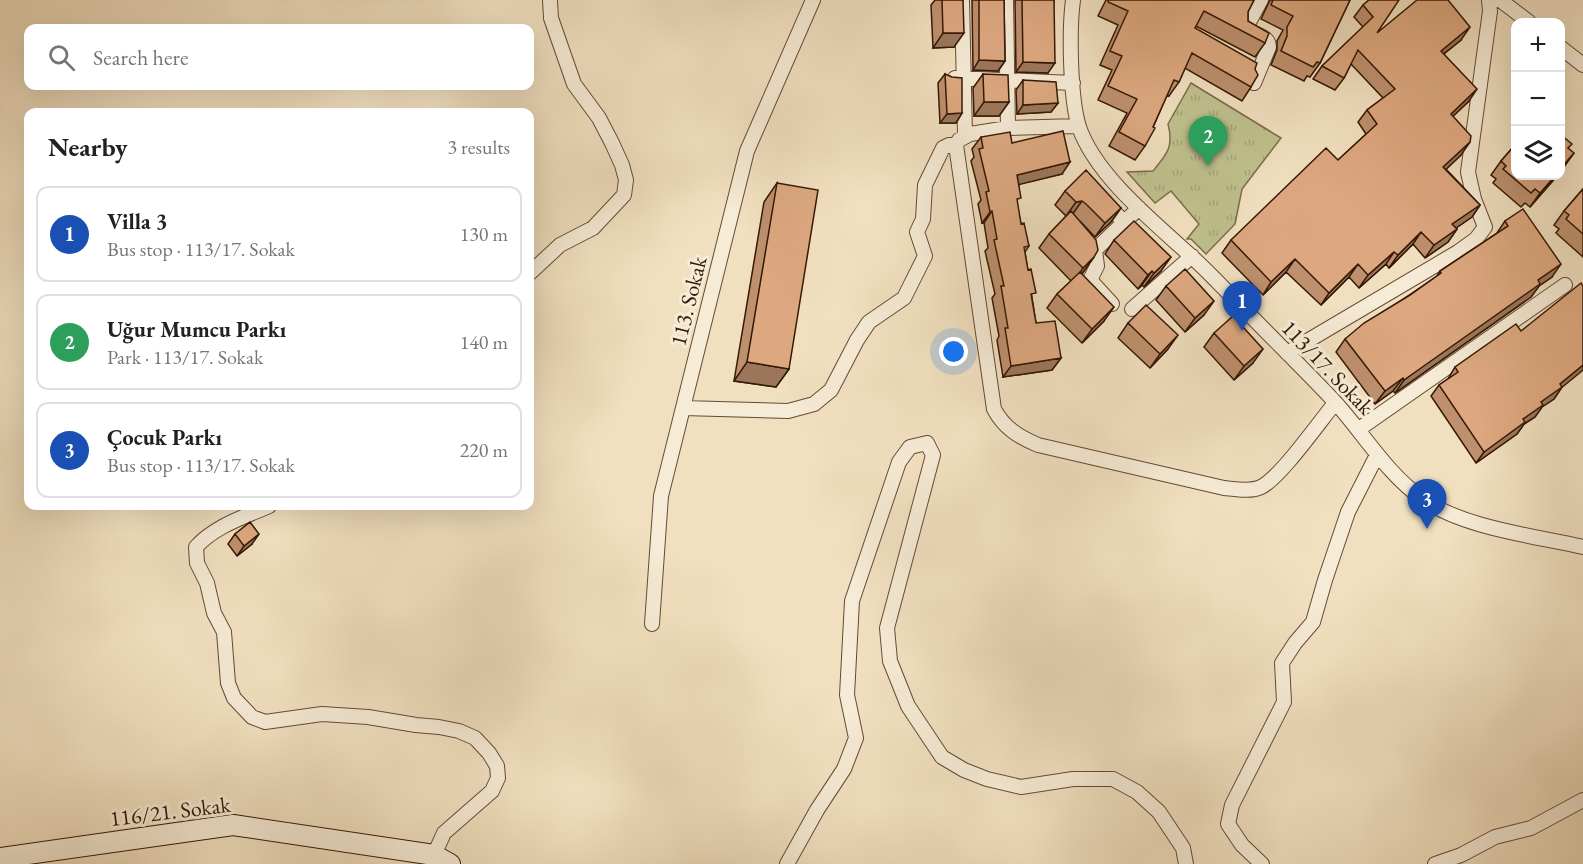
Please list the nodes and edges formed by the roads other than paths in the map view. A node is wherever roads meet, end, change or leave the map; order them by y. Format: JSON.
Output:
{"nodes":[{"id":1,"x":550,"y":0,"type":"edge"},
{"id":2,"x":813,"y":0,"type":"edge"},
{"id":3,"x":962,"y":0,"type":"edge"},
{"id":4,"x":1006,"y":0,"type":"edge"},
{"id":5,"x":1073,"y":0,"type":"edge"},
{"id":6,"x":1261,"y":0,"type":"edge"},
{"id":7,"x":1489,"y":0,"type":"edge"},
{"id":8,"x":1500,"y":0,"type":"edge"},
{"id":9,"x":1524,"y":18,"type":"edge"},
{"id":10,"x":1565,"y":51,"type":"edge"},
{"id":11,"x":1583,"y":65,"type":"edge"},
{"id":12,"x":946,"y":78,"type":"edge"},
{"id":13,"x":964,"y":79,"type":"junction"},
{"id":14,"x":1007,"y":81,"type":"junction"},
{"id":15,"x":1073,"y":83,"type":"junction"},
{"id":16,"x":1254,"y":83,"type":"edge"},
{"id":17,"x":1079,"y":126,"type":"junction"},
{"id":18,"x":1008,"y":128,"type":"junction"},
{"id":19,"x":961,"y":140,"type":"junction"},
{"id":20,"x":1092,"y":189,"type":"edge"},
{"id":21,"x":1139,"y":208,"type":"junction"},
{"id":22,"x":1124,"y":222,"type":"junction"},
{"id":23,"x":1078,"y":233,"type":"edge"},
{"id":24,"x":1148,"y":247,"type":"edge"},
{"id":25,"x":1095,"y":250,"type":"junction"},
{"id":26,"x":1192,"y":256,"type":"junction"},
{"id":27,"x":534,"y":269,"type":"edge"},
{"id":28,"x":1565,"y":285,"type":"dead end"},
{"id":29,"x":1112,"y":304,"type":"edge"},
{"id":30,"x":1132,"y":309,"type":"dead end"},
{"id":31,"x":1287,"y":353,"type":"junction"},
{"id":32,"x":1335,"y":403,"type":"junction"},
{"id":33,"x":682,"y":408,"type":"junction"},
{"id":34,"x":1359,"y":429,"type":"junction"},
{"id":35,"x":1377,"y":455,"type":"junction"},
{"id":36,"x":260,"y":510,"type":"edge"},
{"id":37,"x":1583,"y":547,"type":"edge"},
{"id":38,"x":652,"y":624,"type":"dead end"},
{"id":39,"x":1583,"y":800,"type":"edge"},
{"id":40,"x":0,"y":858,"type":"edge"},
{"id":41,"x":1464,"y":859,"type":"edge"},
{"id":42,"x":442,"y":860,"type":"edge"},
{"id":43,"x":787,"y":864,"type":"edge"},
{"id":44,"x":1186,"y":864,"type":"edge"},
{"id":45,"x":1262,"y":864,"type":"edge"},
{"id":46,"x":1435,"y":864,"type":"edge"}],
"edges":[{"from":1,"to":27,"type":"street"},
{"from":2,"to":33,"type":"street","name":"113. Sokak"},
{"from":3,"to":13,"type":"street"},
{"from":4,"to":14,"type":"street"},
{"from":5,"to":15,"type":"street","name":"113/17. Sokak"},
{"from":6,"to":16,"type":"street"},
{"from":7,"to":31,"type":"street"},
{"from":8,"to":9,"type":"street"},
{"from":10,"to":11,"type":"street"},
{"from":12,"to":13,"type":"street"},
{"from":13,"to":14,"type":"street"},
{"from":13,"to":19,"type":"street"},
{"from":14,"to":15,"type":"street"},
{"from":14,"to":18,"type":"street"},
{"from":15,"to":17,"type":"street","name":"113/17. Sokak"},
{"from":17,"to":18,"type":"street"},
{"from":17,"to":21,"type":"street","name":"113/17. Sokak"},
{"from":18,"to":19,"type":"street"},
{"from":19,"to":32,"type":"street"},
{"from":19,"to":33,"type":"street"},
{"from":20,"to":22,"type":"street"},
{"from":21,"to":22,"type":"street"},
{"from":21,"to":26,"type":"street","name":"113/17. Sokak"},
{"from":22,"to":24,"type":"street"},
{"from":22,"to":25,"type":"street"},
{"from":23,"to":25,"type":"street"},
{"from":25,"to":29,"type":"street"},
{"from":26,"to":30,"type":"street"},
{"from":26,"to":31,"type":"street","name":"113/17. Sokak"},
{"from":28,"to":34,"type":"street"},
{"from":31,"to":32,"type":"street","name":"113/17. Sokak"},
{"from":32,"to":34,"type":"street","name":"113/17. Sokak"},
{"from":33,"to":38,"type":"street","name":"113. Sokak"},
{"from":34,"to":35,"type":"street","name":"113/17. Sokak"},
{"from":35,"to":37,"type":"street","name":"113/17. Sokak"},
{"from":35,"to":45,"type":"street"},
{"from":36,"to":42,"type":"street"},
{"from":39,"to":41,"type":"street"},
{"from":40,"to":42,"type":"street","name":"116/21. Sokak"},
{"from":41,"to":46,"type":"street"},
{"from":43,"to":44,"type":"street"}]}
